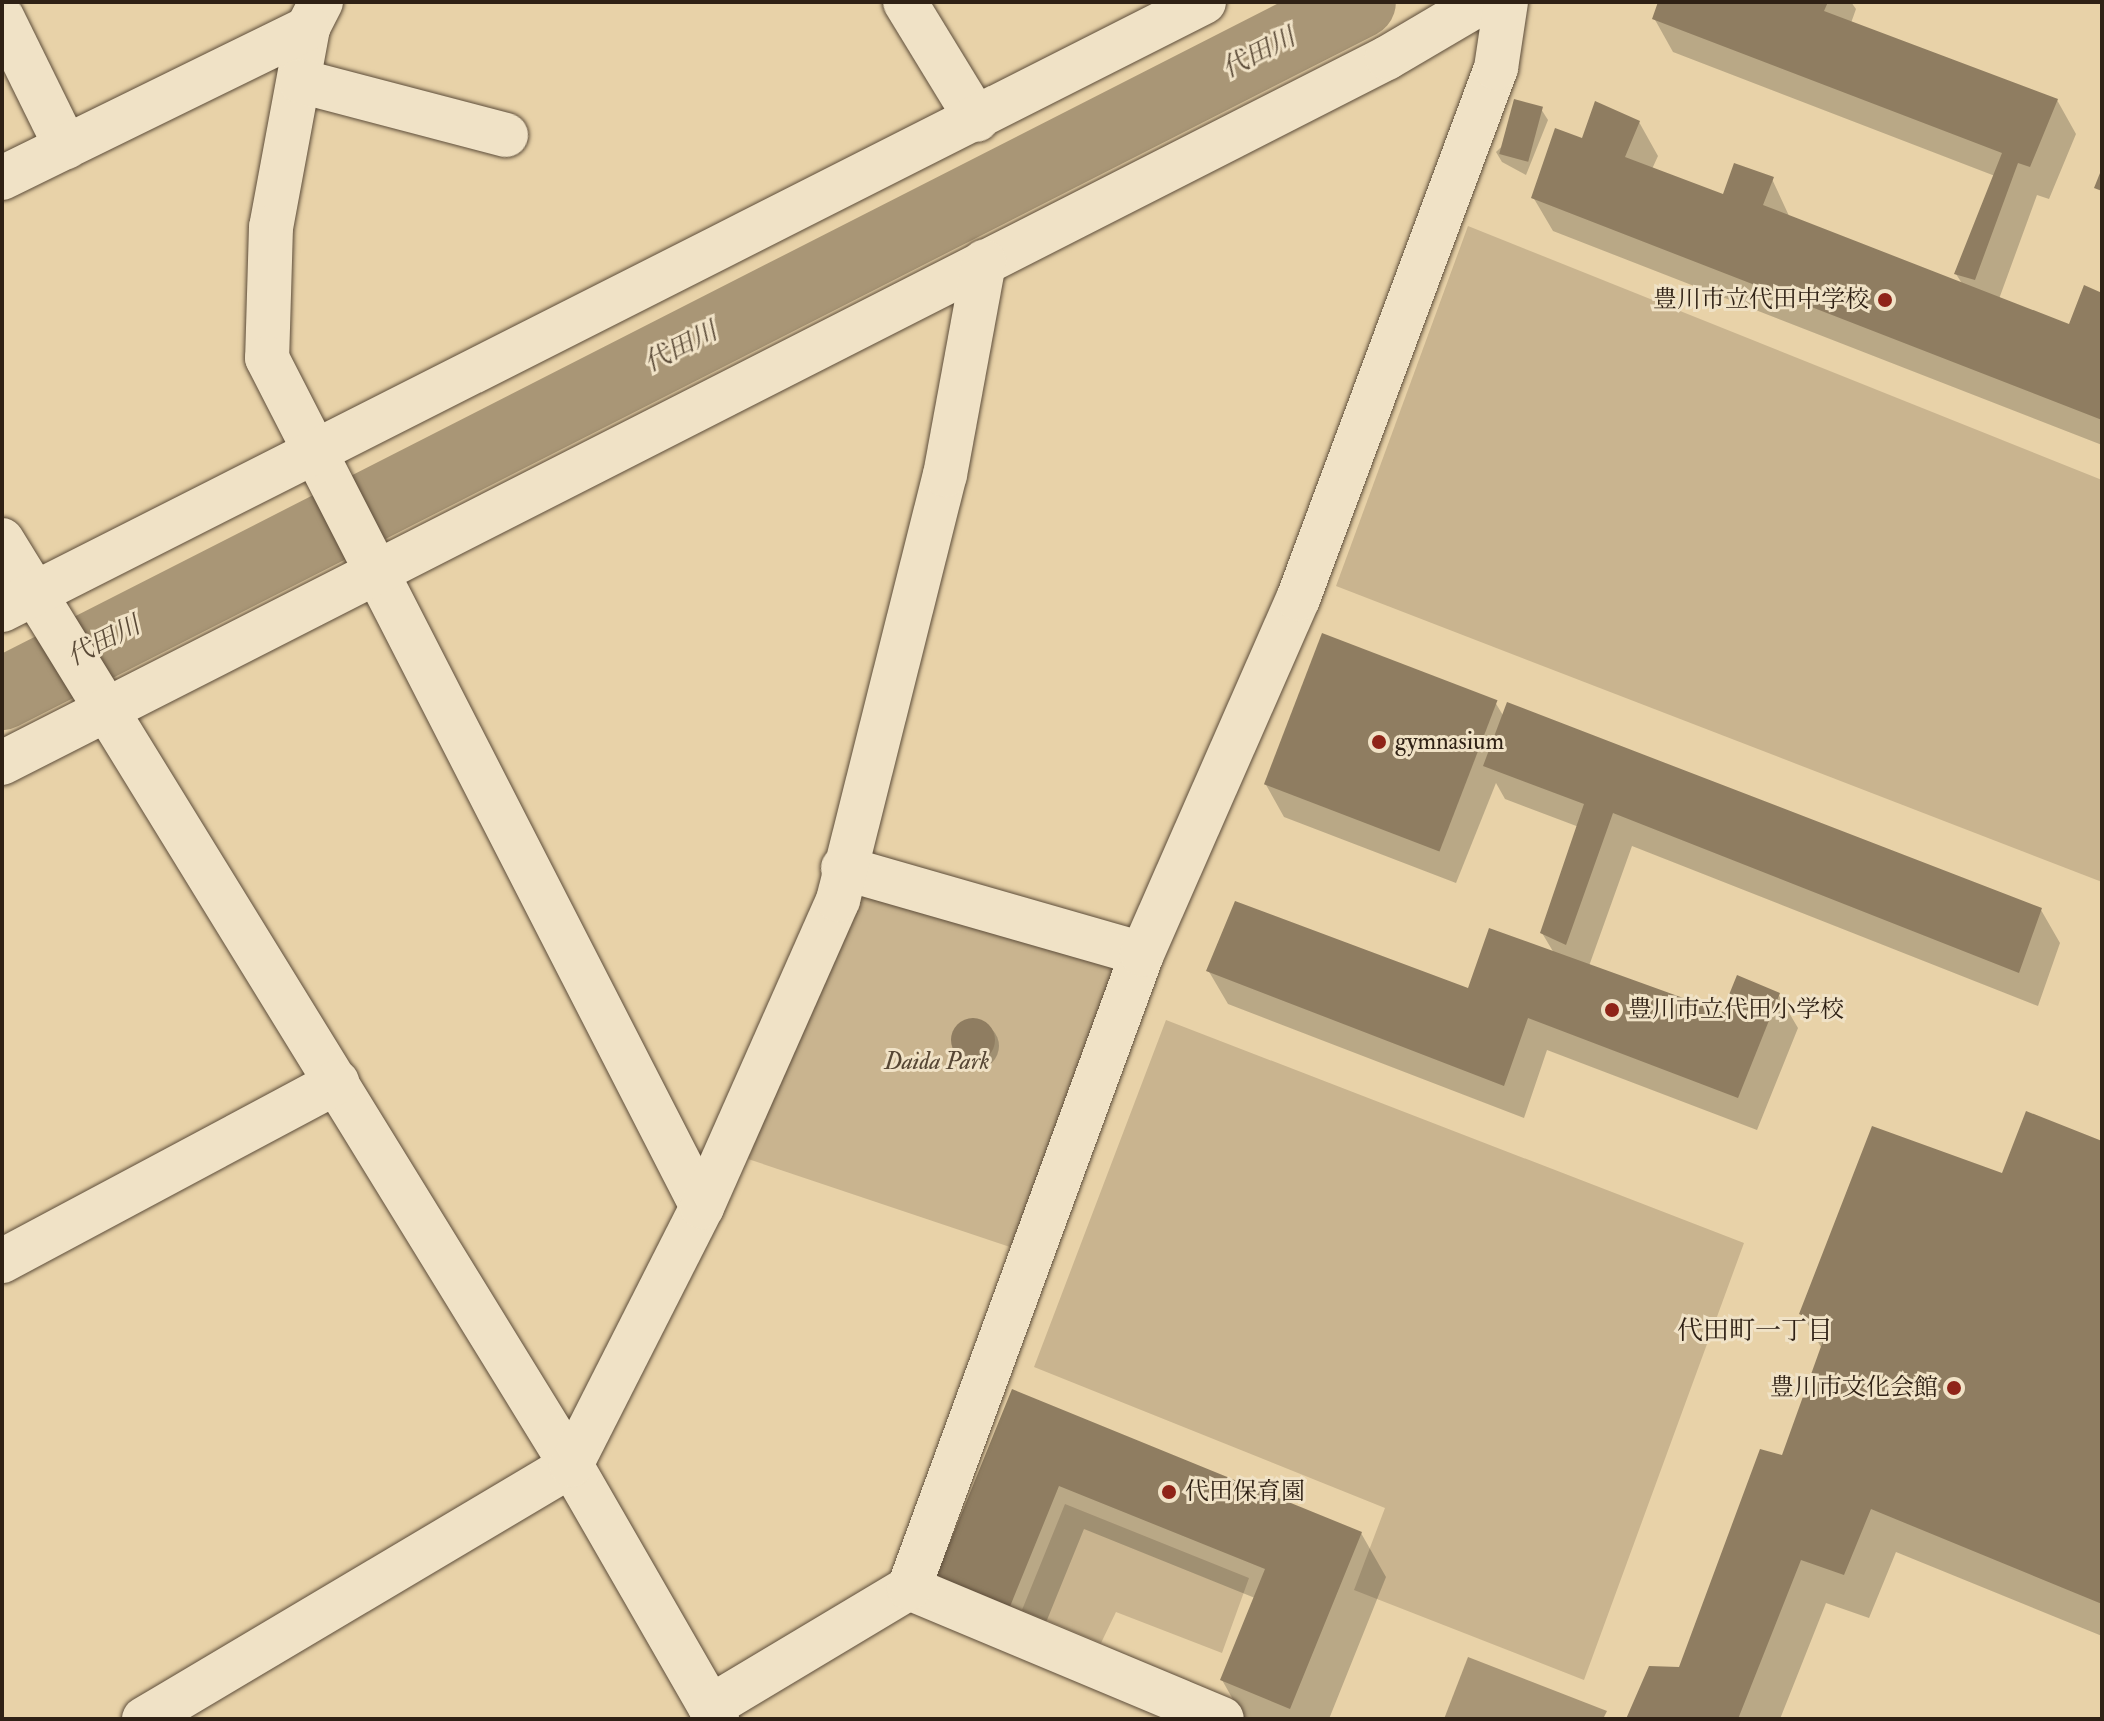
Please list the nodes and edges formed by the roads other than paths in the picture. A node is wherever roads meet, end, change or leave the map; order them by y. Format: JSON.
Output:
{"nodes":[{"id":1,"x":905,"y":2,"type":"edge"},
{"id":2,"x":1204,"y":2,"type":"edge"},
{"id":3,"x":1482,"y":2,"type":"edge"},
{"id":4,"x":1506,"y":2,"type":"edge"},
{"id":5,"x":314,"y":15,"type":"edge"},
{"id":6,"x":2,"y":17,"type":"edge"},
{"id":7,"x":300,"y":81,"type":"junction"},
{"id":8,"x":977,"y":120,"type":"junction"},
{"id":9,"x":506,"y":135,"type":"dead end"},
{"id":10,"x":66,"y":147,"type":"junction"},
{"id":11,"x":2,"y":178,"type":"edge"},
{"id":12,"x":984,"y":262,"type":"junction"},
{"id":13,"x":322,"y":464,"type":"junction"},
{"id":14,"x":2,"y":540,"type":"edge"},
{"id":15,"x":373,"y":559,"type":"junction"},
{"id":16,"x":29,"y":609,"type":"edge"},
{"id":17,"x":99,"y":704,"type":"junction"},
{"id":18,"x":2,"y":763,"type":"edge"},
{"id":19,"x":843,"y":868,"type":"junction"},
{"id":20,"x":1142,"y":954,"type":"junction"},
{"id":21,"x":337,"y":1082,"type":"junction"},
{"id":22,"x":702,"y":1207,"type":"junction"},
{"id":23,"x":2,"y":1261,"type":"edge"},
{"id":24,"x":571,"y":1465,"type":"junction"},
{"id":25,"x":909,"y":1588,"type":"junction"},
{"id":26,"x":714,"y":1713,"type":"edge"},
{"id":27,"x":144,"y":1719,"type":"edge"},
{"id":28,"x":1222,"y":1719,"type":"edge"}],
"edges":[{"from":1,"to":8,"type":"street"},
{"from":2,"to":8,"type":"street"},
{"from":3,"to":12,"type":"street"},
{"from":4,"to":20,"type":"street"},
{"from":5,"to":7,"type":"street"},
{"from":5,"to":10,"type":"street"},
{"from":6,"to":10,"type":"street"},
{"from":7,"to":9,"type":"street"},
{"from":7,"to":13,"type":"street"},
{"from":8,"to":13,"type":"street"},
{"from":10,"to":11,"type":"street"},
{"from":12,"to":15,"type":"street"},
{"from":12,"to":19,"type":"street"},
{"from":13,"to":15,"type":"street"},
{"from":13,"to":16,"type":"street"},
{"from":14,"to":16,"type":"street"},
{"from":15,"to":17,"type":"street"},
{"from":15,"to":22,"type":"street"},
{"from":16,"to":17,"type":"street"},
{"from":17,"to":18,"type":"street"},
{"from":17,"to":21,"type":"street"},
{"from":19,"to":20,"type":"street"},
{"from":19,"to":22,"type":"street"},
{"from":20,"to":25,"type":"street"},
{"from":21,"to":23,"type":"street"},
{"from":21,"to":24,"type":"street"},
{"from":22,"to":24,"type":"street"},
{"from":24,"to":26,"type":"street"},
{"from":24,"to":27,"type":"street"},
{"from":25,"to":26,"type":"street"},
{"from":25,"to":28,"type":"street"}]}
